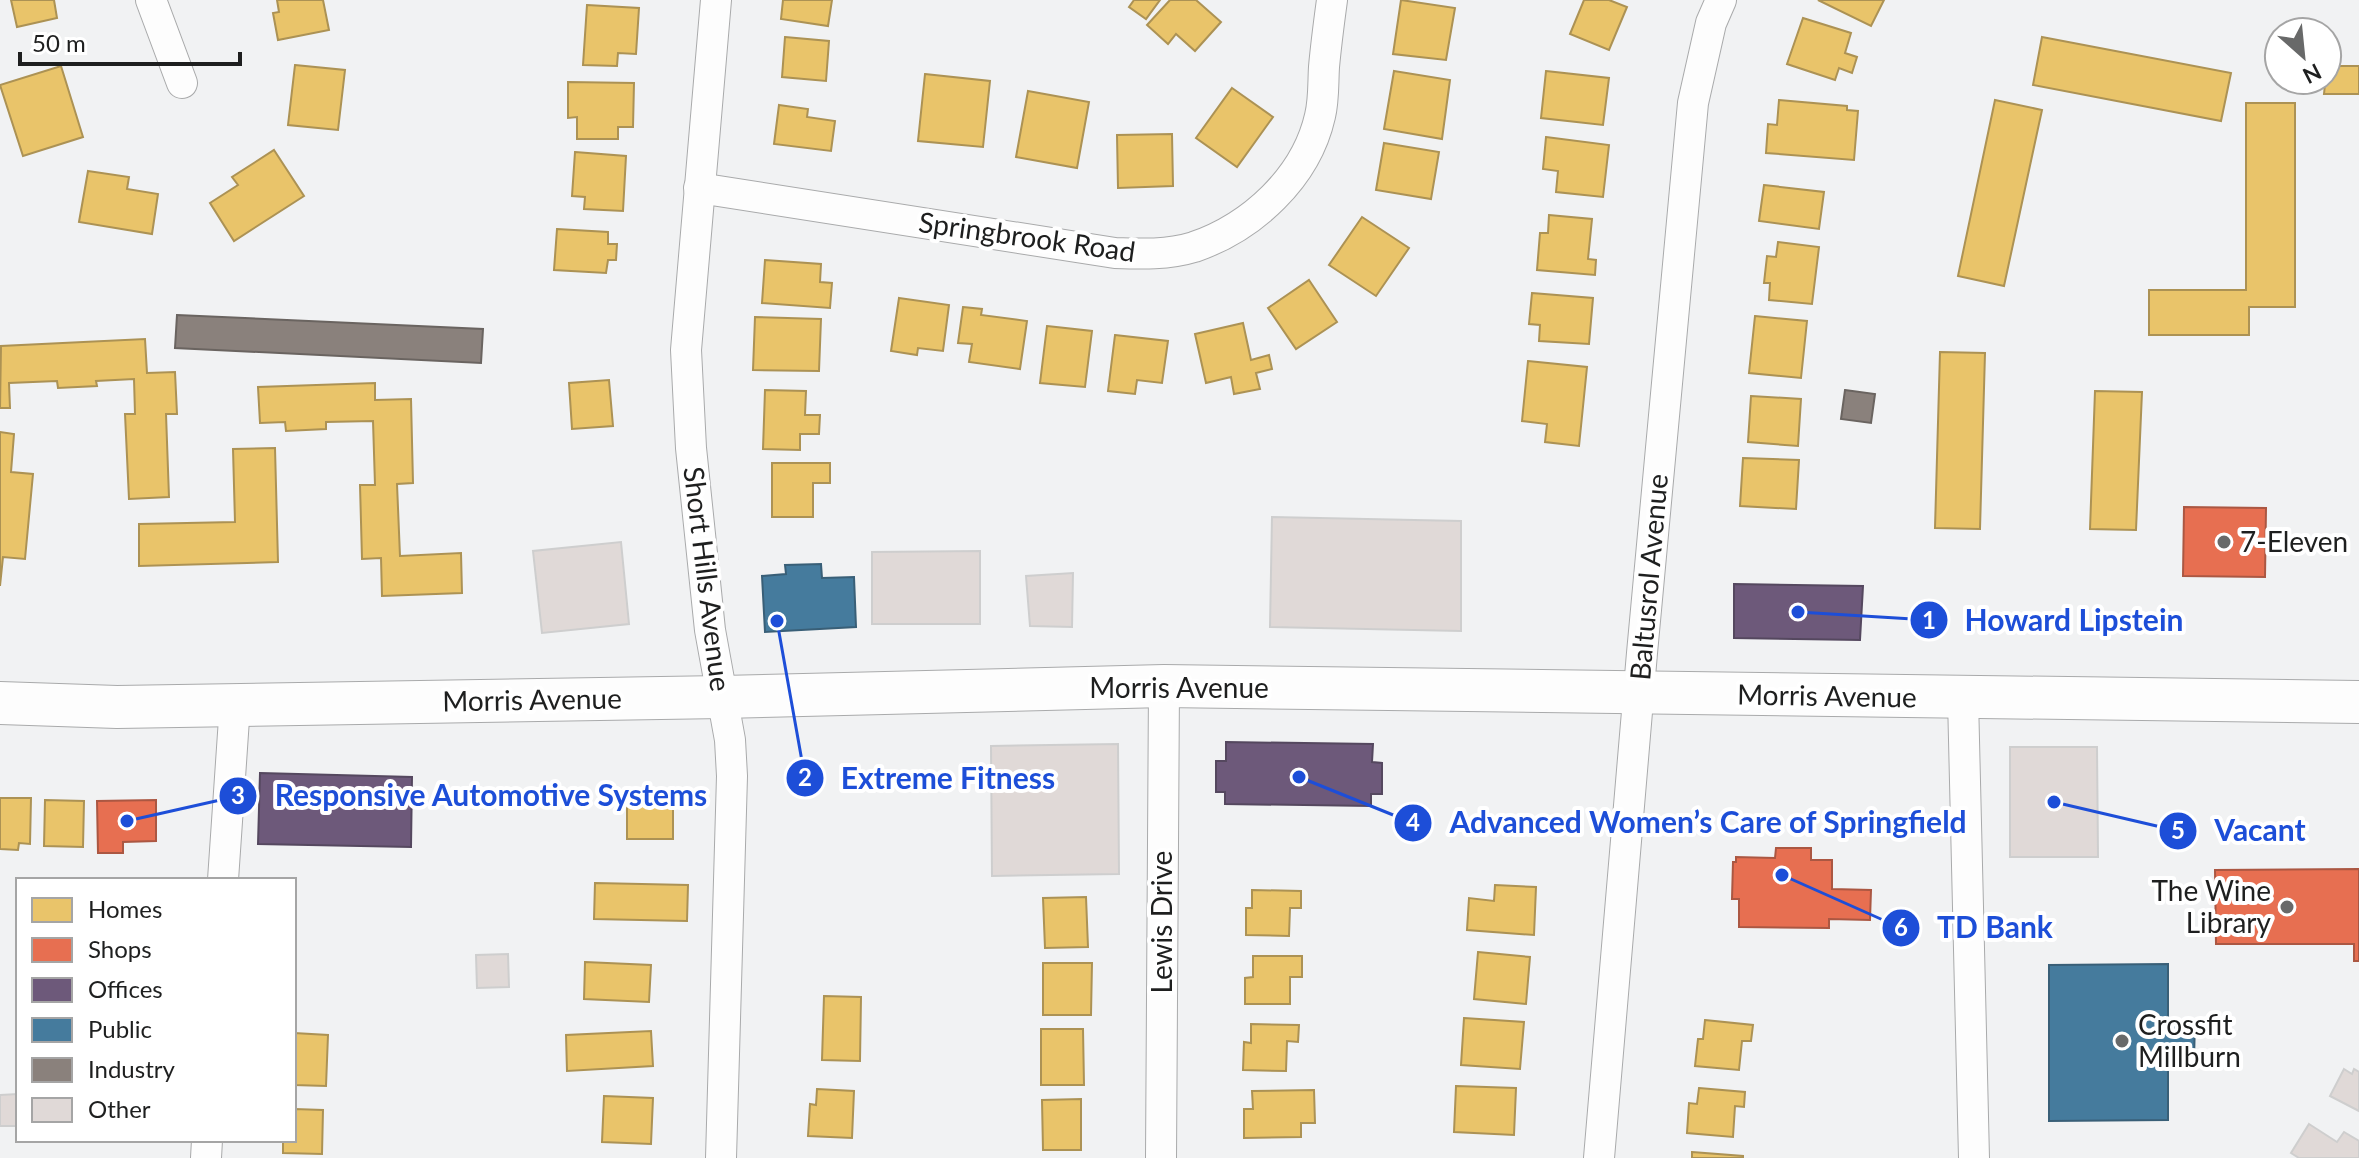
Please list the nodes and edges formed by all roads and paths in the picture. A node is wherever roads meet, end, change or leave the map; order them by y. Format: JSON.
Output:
{"nodes":[{"id":1,"x":151,"y":0,"type":"edge"},
{"id":2,"x":716,"y":0,"type":"edge"},
{"id":3,"x":1332,"y":0,"type":"edge"},
{"id":4,"x":1721,"y":0,"type":"edge"},
{"id":5,"x":182,"y":83,"type":"dead end"},
{"id":6,"x":699,"y":188,"type":"junction"},
{"id":7,"x":1164,"y":686,"type":"junction"},
{"id":8,"x":1639,"y":692,"type":"junction"},
{"id":9,"x":722,"y":697,"type":"junction"},
{"id":10,"x":1963,"y":698,"type":"junction"},
{"id":11,"x":2359,"y":702,"type":"edge"},
{"id":12,"x":0,"y":703,"type":"edge"},
{"id":13,"x":235,"y":704,"type":"junction"},
{"id":14,"x":223,"y":878,"type":"edge"},
{"id":15,"x":721,"y":1158,"type":"edge"},
{"id":16,"x":1161,"y":1158,"type":"edge"},
{"id":17,"x":1599,"y":1158,"type":"edge"},
{"id":18,"x":1974,"y":1158,"type":"edge"}],
"edges":[{"from":1,"to":5,"type":"street"},
{"from":2,"to":6,"type":"street","name":"Short Hills Avenue"},
{"from":3,"to":6,"type":"street","name":"Springbrook Road"},
{"from":4,"to":8,"type":"street","name":"Baltusrol Avenue"},
{"from":6,"to":9,"type":"street","name":"Short Hills Avenue"},
{"from":7,"to":8,"type":"main road","name":"Morris Avenue"},
{"from":7,"to":9,"type":"main road","name":"Morris Avenue"},
{"from":7,"to":16,"type":"street","name":"Lewis Drive"},
{"from":8,"to":10,"type":"main road","name":"Morris Avenue"},
{"from":8,"to":17,"type":"street","name":"Baltusrol Avenue"},
{"from":9,"to":13,"type":"main road","name":"Morris Avenue"},
{"from":9,"to":15,"type":"street","name":"Short Hills Avenue"},
{"from":10,"to":11,"type":"main road","name":"Morris Avenue"},
{"from":10,"to":18,"type":"street"},
{"from":12,"to":13,"type":"main road","name":"Morris Avenue"},
{"from":13,"to":14,"type":"street"}]}
